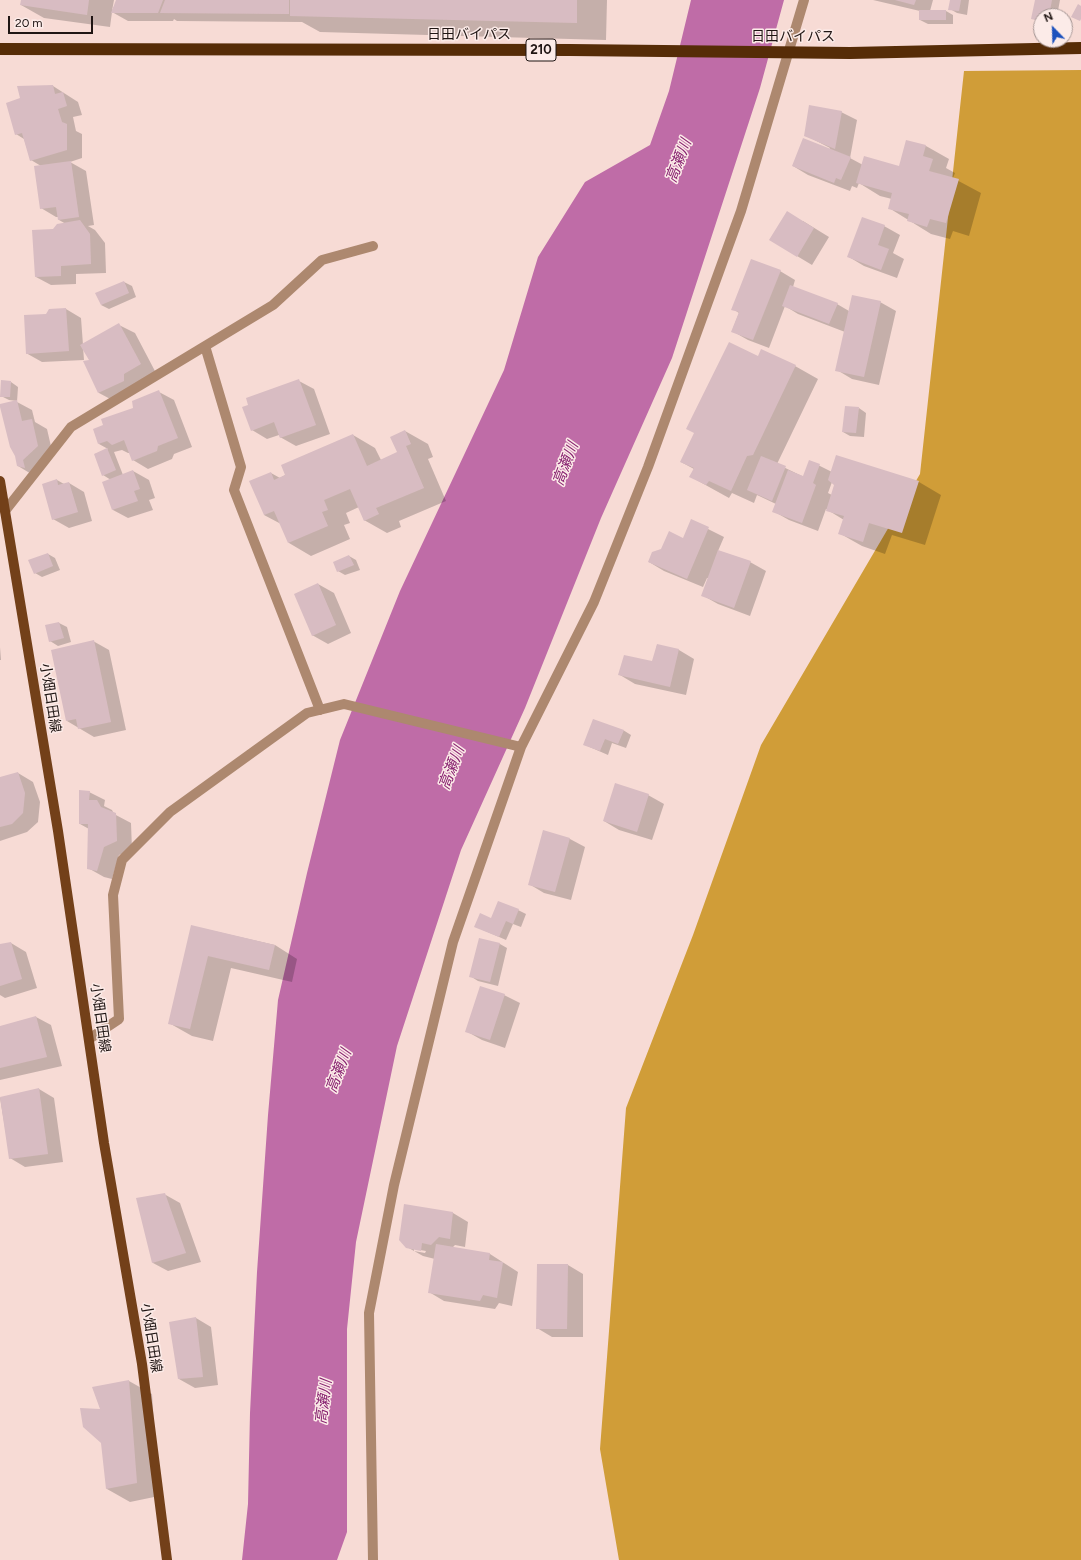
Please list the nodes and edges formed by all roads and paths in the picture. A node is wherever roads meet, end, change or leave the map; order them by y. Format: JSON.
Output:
{"nodes":[{"id":1,"x":804,"y":0,"type":"edge"},
{"id":2,"x":1081,"y":48,"type":"edge"},
{"id":3,"x":0,"y":49,"type":"edge"},
{"id":4,"x":373,"y":246,"type":"dead end"},
{"id":5,"x":205,"y":346,"type":"junction"},
{"id":6,"x":0,"y":481,"type":"edge"},
{"id":7,"x":5,"y":511,"type":"junction"},
{"id":8,"x":320,"y":710,"type":"junction"},
{"id":9,"x":521,"y":747,"type":"junction"},
{"id":10,"x":89,"y":1039,"type":"junction"},
{"id":11,"x":167,"y":1560,"type":"edge"},
{"id":12,"x":373,"y":1560,"type":"edge"}],
"edges":[{"from":1,"to":9,"type":"street"},
{"from":2,"to":3,"type":"highway","name":"日田バイパス","number":"210"},
{"from":4,"to":5,"type":"street"},
{"from":5,"to":7,"type":"street"},
{"from":5,"to":8,"type":"street"},
{"from":6,"to":7,"type":"main road","name":"小畑日田線"},
{"from":7,"to":10,"type":"main road","name":"小畑日田線"},
{"from":8,"to":9,"type":"street"},
{"from":8,"to":10,"type":"street"},
{"from":9,"to":12,"type":"street"},
{"from":10,"to":11,"type":"main road","name":"小畑日田線"}]}
